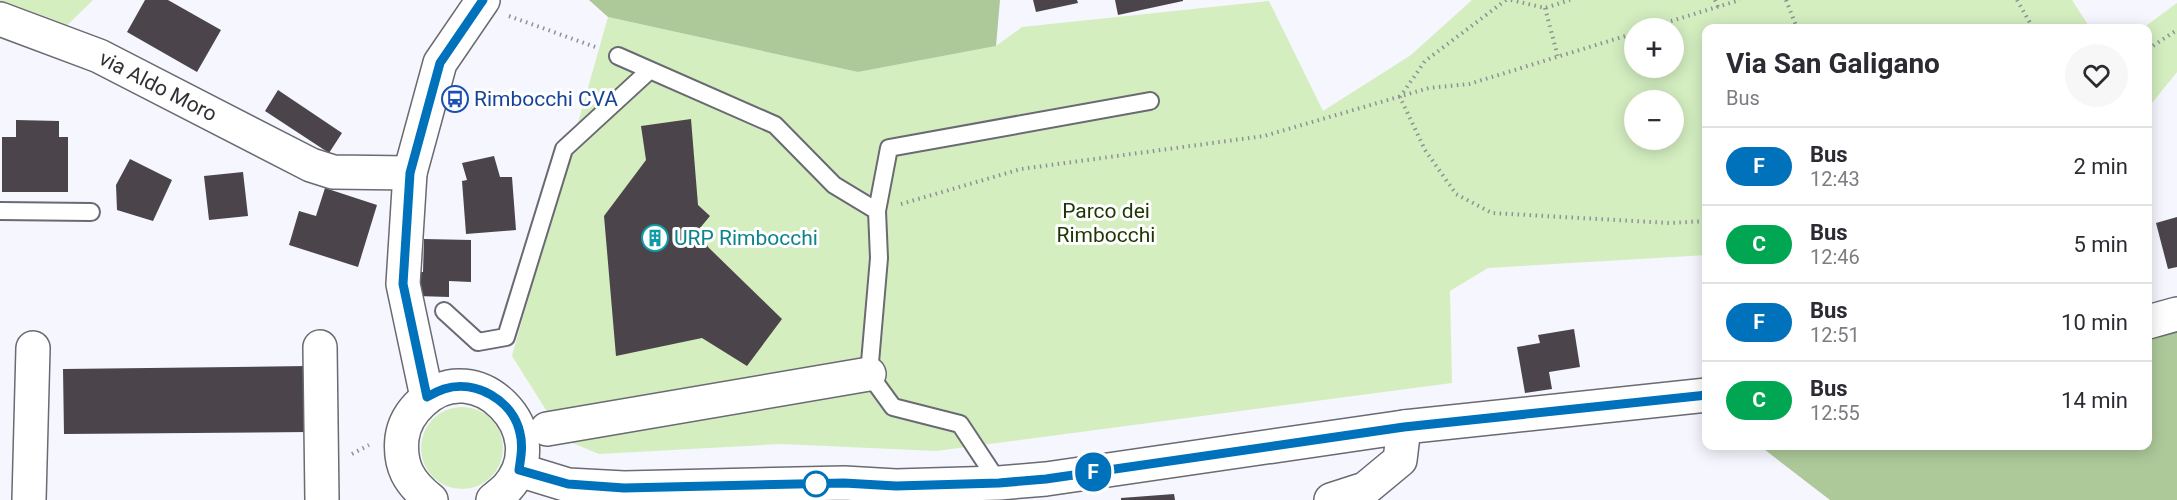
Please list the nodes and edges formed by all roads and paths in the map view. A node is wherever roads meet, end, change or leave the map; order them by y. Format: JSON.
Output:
{"nodes":[{"id":1,"x":1506,"y":0,"type":"edge"},
{"id":2,"x":1511,"y":0,"type":"edge"},
{"id":3,"x":1570,"y":0,"type":"edge"},
{"id":4,"x":1715,"y":0,"type":"edge"},
{"id":5,"x":1740,"y":0,"type":"edge"},
{"id":6,"x":1786,"y":0,"type":"edge"},
{"id":7,"x":2017,"y":0,"type":"edge"},
{"id":8,"x":493,"y":7,"type":"edge"},
{"id":9,"x":1718,"y":7,"type":"junction"},
{"id":10,"x":1545,"y":8,"type":"junction"},
{"id":11,"x":1681,"y":18,"type":"edge"},
{"id":12,"x":0,"y":19,"type":"edge"},
{"id":13,"x":1795,"y":24,"type":"edge"},
{"id":14,"x":2031,"y":24,"type":"edge"},
{"id":15,"x":2177,"y":30,"type":"edge"},
{"id":16,"x":1624,"y":36,"type":"edge"},
{"id":17,"x":2152,"y":46,"type":"edge"},
{"id":18,"x":618,"y":56,"type":"joint"},
{"id":19,"x":1557,"y":57,"type":"junction"},
{"id":20,"x":650,"y":70,"type":"junction"},
{"id":21,"x":1400,"y":97,"type":"junction"},
{"id":22,"x":1150,"y":101,"type":"dead end"},
{"id":23,"x":410,"y":173,"type":"junction"},
{"id":24,"x":0,"y":211,"type":"edge"},
{"id":25,"x":877,"y":211,"type":"junction"},
{"id":26,"x":91,"y":212,"type":"dead end"},
{"id":27,"x":1702,"y":221,"type":"edge"},
{"id":28,"x":444,"y":311,"type":"dead end"},
{"id":29,"x":2177,"y":314,"type":"edge"},
{"id":30,"x":2152,"y":321,"type":"edge"},
{"id":31,"x":320,"y":347,"type":"dead end"},
{"id":32,"x":33,"y":348,"type":"dead end"},
{"id":33,"x":870,"y":374,"type":"junction"},
{"id":34,"x":1702,"y":396,"type":"edge"},
{"id":35,"x":427,"y":397,"type":"junction"},
{"id":36,"x":1404,"y":427,"type":"junction"},
{"id":37,"x":403,"y":429,"type":"junction"},
{"id":38,"x":547,"y":429,"type":"dead end"},
{"id":39,"x":321,"y":468,"type":"junction"},
{"id":40,"x":519,"y":470,"type":"junction"},
{"id":41,"x":999,"y":483,"type":"junction"},
{"id":42,"x":893,"y":493,"type":"edge"},
{"id":43,"x":29,"y":500,"type":"edge"},
{"id":44,"x":322,"y":500,"type":"edge"},
{"id":45,"x":431,"y":500,"type":"edge"},
{"id":46,"x":493,"y":500,"type":"edge"},
{"id":47,"x":1331,"y":500,"type":"edge"}],
"edges":[{"from":1,"to":21,"type":"path"},
{"from":2,"to":10,"type":"path"},
{"from":3,"to":10,"type":"path"},
{"from":4,"to":9,"type":"path"},
{"from":5,"to":9,"type":"path"},
{"from":6,"to":13,"type":"path"},
{"from":7,"to":14,"type":"path"},
{"from":8,"to":18,"type":"path"},
{"from":8,"to":23,"type":"street"},
{"from":9,"to":11,"type":"path"},
{"from":10,"to":19,"type":"path"},
{"from":12,"to":23,"type":"street","name":"via Aldo Moro"},
{"from":15,"to":17,"type":"path"},
{"from":16,"to":19,"type":"path"},
{"from":18,"to":20,"type":"lane"},
{"from":19,"to":21,"type":"path"},
{"from":20,"to":25,"type":"lane"},
{"from":20,"to":28,"type":"lane"},
{"from":21,"to":25,"type":"path"},
{"from":21,"to":27,"type":"path"},
{"from":22,"to":25,"type":"lane"},
{"from":23,"to":35,"type":"street"},
{"from":24,"to":26,"type":"lane"},
{"from":25,"to":33,"type":"lane"},
{"from":29,"to":30,"type":"street"},
{"from":31,"to":39,"type":"street"},
{"from":32,"to":43,"type":"street"},
{"from":33,"to":38,"type":"street"},
{"from":33,"to":41,"type":"lane"},
{"from":34,"to":36,"type":"street"},
{"from":35,"to":37,"type":"street"},
{"from":35,"to":40,"type":"street"},
{"from":36,"to":41,"type":"street"},
{"from":36,"to":47,"type":"street"},
{"from":37,"to":39,"type":"path"},
{"from":37,"to":45,"type":"street"},
{"from":39,"to":44,"type":"street"},
{"from":40,"to":42,"type":"street"},
{"from":40,"to":46,"type":"street"},
{"from":41,"to":42,"type":"street"}]}
